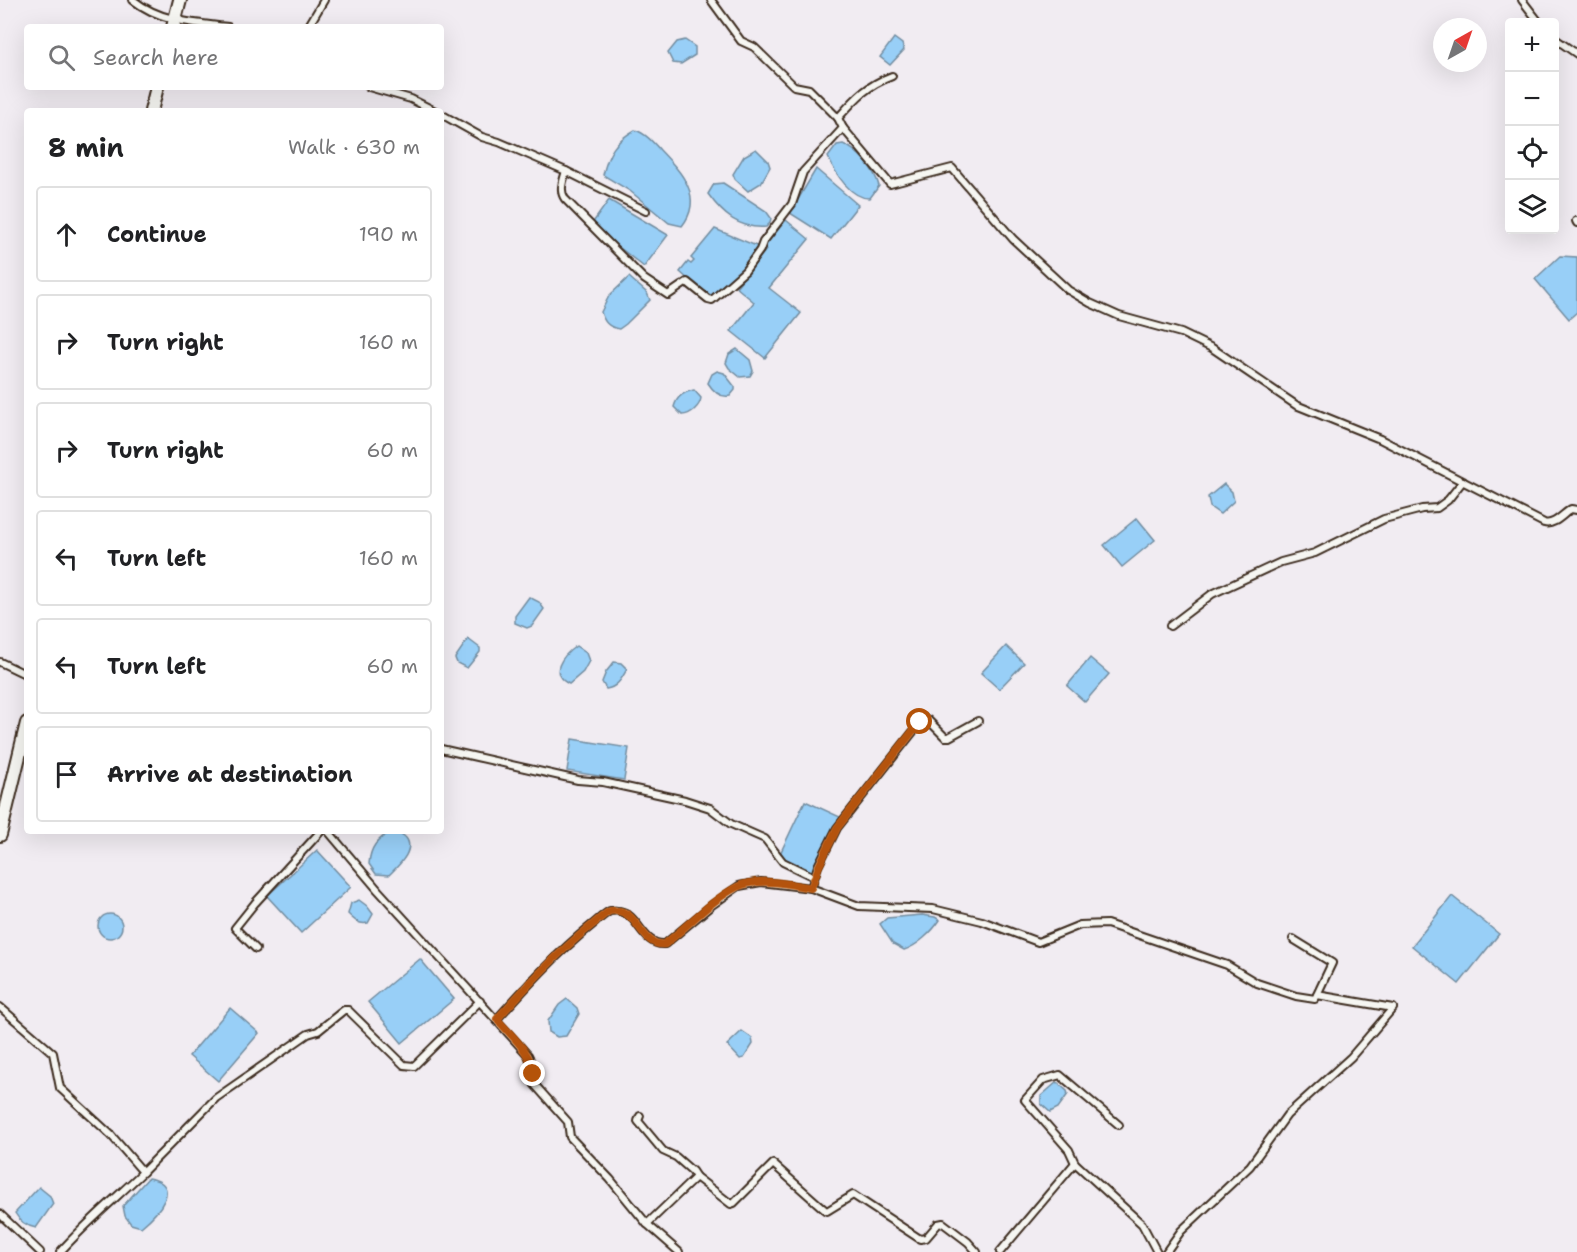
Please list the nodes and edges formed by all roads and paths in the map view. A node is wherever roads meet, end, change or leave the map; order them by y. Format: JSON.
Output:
{"nodes":[{"id":1,"x":133,"y":0,"type":"edge"},
{"id":2,"x":180,"y":0,"type":"edge"},
{"id":3,"x":324,"y":0,"type":"edge"},
{"id":4,"x":711,"y":0,"type":"edge"},
{"id":5,"x":1522,"y":0,"type":"edge"},
{"id":6,"x":1536,"y":18,"type":"edge"},
{"id":7,"x":174,"y":23,"type":"edge"},
{"id":8,"x":310,"y":24,"type":"edge"},
{"id":9,"x":1559,"y":41,"type":"edge"},
{"id":10,"x":1577,"y":54,"type":"edge"},
{"id":11,"x":892,"y":76,"type":"dead end"},
{"id":12,"x":156,"y":90,"type":"edge"},
{"id":13,"x":380,"y":90,"type":"edge"},
{"id":14,"x":152,"y":108,"type":"edge"},
{"id":15,"x":429,"y":108,"type":"edge"},
{"id":16,"x":444,"y":116,"type":"edge"},
{"id":17,"x":838,"y":118,"type":"junction"},
{"id":18,"x":843,"y":128,"type":"junction"},
{"id":19,"x":566,"y":171,"type":"junction"},
{"id":20,"x":646,"y":211,"type":"dead end"},
{"id":21,"x":1462,"y":481,"type":"junction"},
{"id":22,"x":1577,"y":510,"type":"edge"},
{"id":23,"x":1170,"y":626,"type":"dead end"},
{"id":24,"x":0,"y":662,"type":"edge"},
{"id":25,"x":24,"y":674,"type":"edge"},
{"id":26,"x":978,"y":721,"type":"dead end"},
{"id":27,"x":24,"y":735,"type":"edge"},
{"id":28,"x":444,"y":750,"type":"edge"},
{"id":29,"x":318,"y":834,"type":"edge"},
{"id":30,"x":331,"y":834,"type":"edge"},
{"id":31,"x":0,"y":835,"type":"edge"},
{"id":32,"x":814,"y":877,"type":"junction"},
{"id":33,"x":811,"y":888,"type":"junction"},
{"id":34,"x":1293,"y":939,"type":"dead end"},
{"id":35,"x":256,"y":949,"type":"dead end"},
{"id":36,"x":1317,"y":995,"type":"junction"},
{"id":37,"x":480,"y":1001,"type":"junction"},
{"id":38,"x":0,"y":1006,"type":"edge"},
{"id":39,"x":497,"y":1019,"type":"junction"},
{"id":40,"x":640,"y":1116,"type":"dead end"},
{"id":41,"x":1119,"y":1125,"type":"dead end"},
{"id":42,"x":1076,"y":1163,"type":"junction"},
{"id":43,"x":142,"y":1172,"type":"junction"},
{"id":44,"x":696,"y":1177,"type":"junction"},
{"id":45,"x":0,"y":1214,"type":"edge"},
{"id":46,"x":647,"y":1224,"type":"junction"},
{"id":47,"x":40,"y":1252,"type":"edge"},
{"id":48,"x":60,"y":1252,"type":"edge"},
{"id":49,"x":679,"y":1252,"type":"edge"},
{"id":50,"x":977,"y":1252,"type":"edge"},
{"id":51,"x":1000,"y":1252,"type":"edge"},
{"id":52,"x":1157,"y":1252,"type":"edge"},
{"id":53,"x":1166,"y":1252,"type":"edge"}],
"edges":[{"from":1,"to":7,"type":"street"},
{"from":2,"to":7,"type":"highway"},
{"from":3,"to":8,"type":"street"},
{"from":4,"to":17,"type":"street"},
{"from":5,"to":6,"type":"street"},
{"from":9,"to":10,"type":"street"},
{"from":11,"to":17,"type":"street"},
{"from":12,"to":14,"type":"highway"},
{"from":13,"to":15,"type":"street"},
{"from":16,"to":19,"type":"street"},
{"from":17,"to":18,"type":"street"},
{"from":18,"to":19,"type":"street"},
{"from":18,"to":21,"type":"street"},
{"from":19,"to":20,"type":"street"},
{"from":21,"to":22,"type":"street"},
{"from":21,"to":23,"type":"street"},
{"from":24,"to":25,"type":"street"},
{"from":26,"to":32,"type":"street"},
{"from":27,"to":31,"type":"highway"},
{"from":28,"to":32,"type":"street"},
{"from":29,"to":35,"type":"street"},
{"from":30,"to":37,"type":"street"},
{"from":32,"to":33,"type":"street"},
{"from":33,"to":36,"type":"street"},
{"from":33,"to":39,"type":"street"},
{"from":34,"to":36,"type":"street"},
{"from":36,"to":53,"type":"street"},
{"from":37,"to":39,"type":"street"},
{"from":37,"to":43,"type":"street"},
{"from":38,"to":43,"type":"street"},
{"from":39,"to":46,"type":"street"},
{"from":40,"to":44,"type":"street"},
{"from":41,"to":42,"type":"street"},
{"from":42,"to":51,"type":"street"},
{"from":42,"to":52,"type":"street"},
{"from":43,"to":48,"type":"street"},
{"from":44,"to":46,"type":"street"},
{"from":44,"to":50,"type":"street"},
{"from":45,"to":47,"type":"street"},
{"from":46,"to":49,"type":"street"}]}
